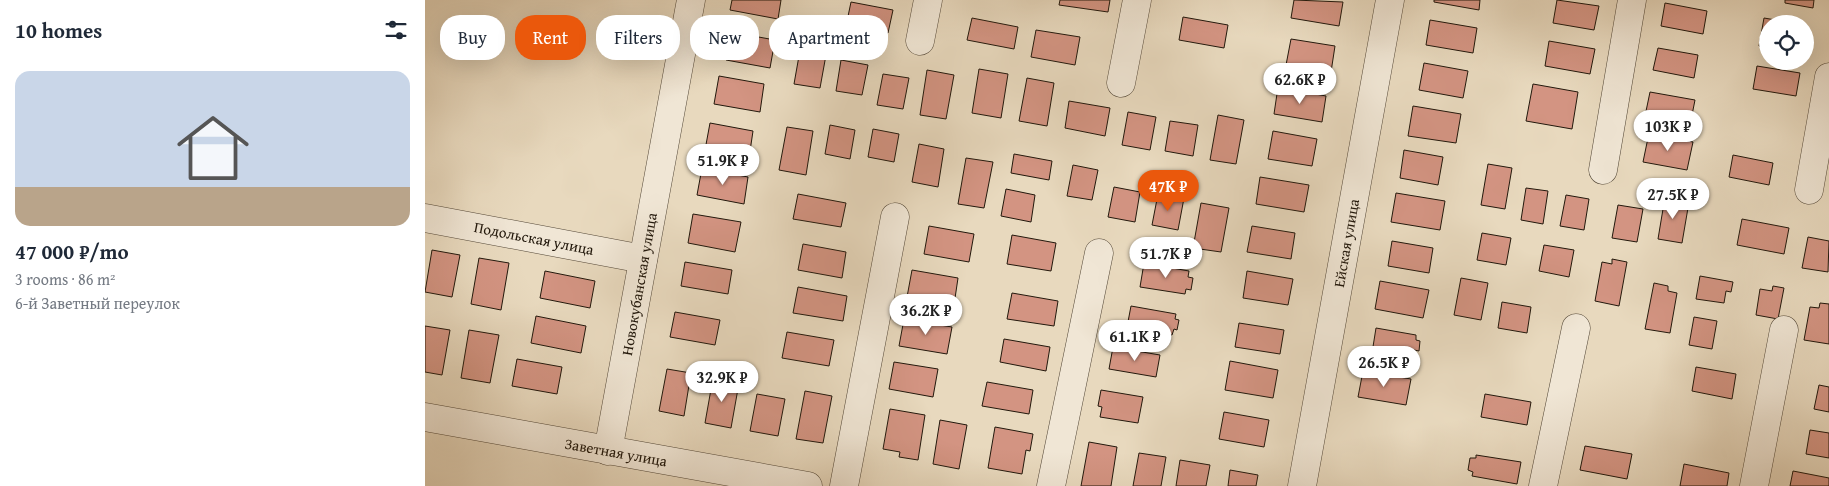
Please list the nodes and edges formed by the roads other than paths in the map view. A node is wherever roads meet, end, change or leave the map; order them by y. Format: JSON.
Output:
{"nodes":[{"id":1,"x":691,"y":0,"type":"edge"},
{"id":2,"x":928,"y":0,"type":"edge"},
{"id":3,"x":1137,"y":0,"type":"edge"},
{"id":4,"x":1390,"y":0,"type":"edge"},
{"id":5,"x":1632,"y":0,"type":"edge"},
{"id":6,"x":920,"y":41,"type":"dead end"},
{"id":7,"x":1829,"y":77,"type":"edge"},
{"id":8,"x":1121,"y":83,"type":"dead end"},
{"id":9,"x":1603,"y":170,"type":"dead end"},
{"id":10,"x":1809,"y":190,"type":"dead end"},
{"id":11,"x":425,"y":218,"type":"edge"},
{"id":12,"x":895,"y":218,"type":"dead end"},
{"id":13,"x":1099,"y":253,"type":"dead end"},
{"id":14,"x":643,"y":259,"type":"junction"},
{"id":15,"x":1576,"y":328,"type":"dead end"},
{"id":16,"x":1784,"y":330,"type":"dead end"},
{"id":17,"x":425,"y":417,"type":"edge"},
{"id":18,"x":608,"y":451,"type":"junction"},
{"id":19,"x":808,"y":486,"type":"edge"},
{"id":20,"x":844,"y":486,"type":"edge"},
{"id":21,"x":1051,"y":486,"type":"edge"},
{"id":22,"x":1302,"y":486,"type":"edge"},
{"id":23,"x":1543,"y":486,"type":"edge"},
{"id":24,"x":1753,"y":486,"type":"edge"}],
"edges":[{"from":1,"to":14,"type":"street","name":"Новокубанская улица"},
{"from":2,"to":6,"type":"street"},
{"from":3,"to":8,"type":"street"},
{"from":4,"to":22,"type":"street","name":"Ейская улица"},
{"from":5,"to":9,"type":"street"},
{"from":7,"to":10,"type":"street"},
{"from":11,"to":14,"type":"street","name":"Подольская улица"},
{"from":12,"to":20,"type":"street"},
{"from":13,"to":21,"type":"street"},
{"from":14,"to":18,"type":"street","name":"Новокубанская улица"},
{"from":15,"to":23,"type":"street"},
{"from":16,"to":24,"type":"street"},
{"from":17,"to":18,"type":"street","name":"Заветная улица"},
{"from":18,"to":19,"type":"street","name":"Заветная улица"}]}
